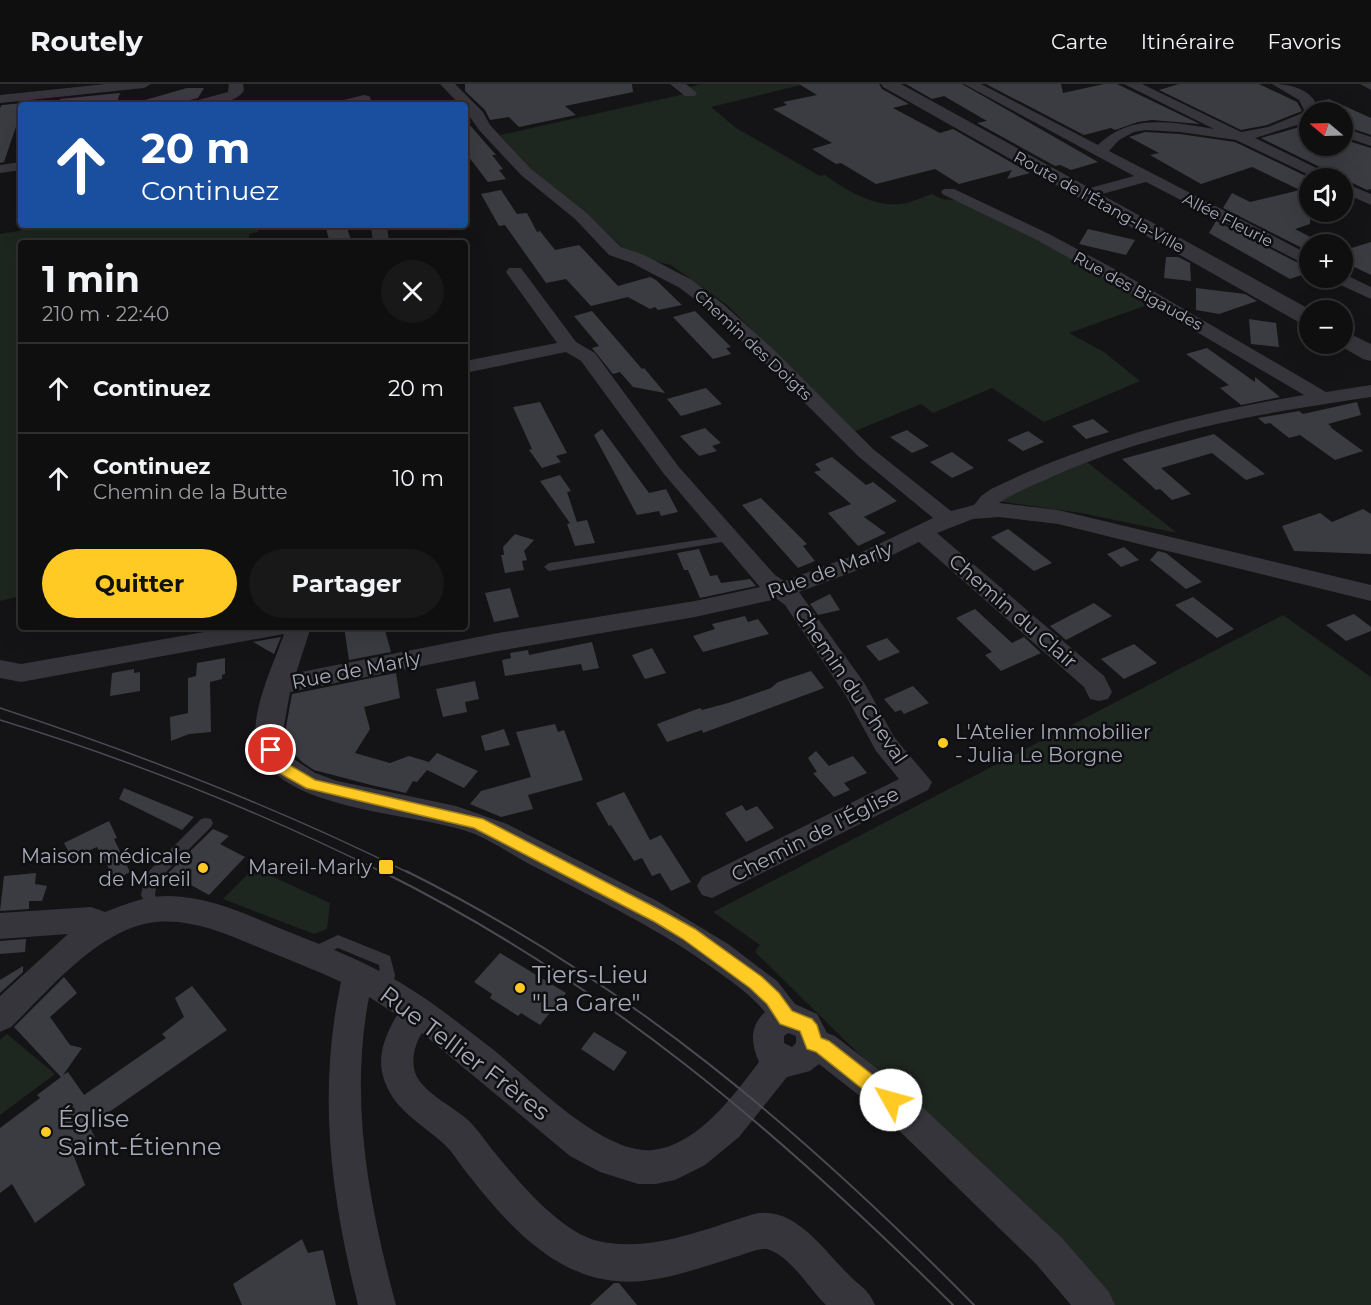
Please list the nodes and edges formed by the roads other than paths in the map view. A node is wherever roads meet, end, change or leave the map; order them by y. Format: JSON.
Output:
{"nodes":[{"id":1,"x":144,"y":84,"type":"edge"},
{"id":2,"x":236,"y":84,"type":"edge"},
{"id":3,"x":366,"y":84,"type":"edge"},
{"id":4,"x":447,"y":84,"type":"edge"},
{"id":5,"x":676,"y":84,"type":"edge"},
{"id":6,"x":889,"y":84,"type":"edge"},
{"id":7,"x":898,"y":84,"type":"edge"},
{"id":8,"x":972,"y":84,"type":"edge"},
{"id":9,"x":1131,"y":84,"type":"edge"},
{"id":10,"x":1279,"y":84,"type":"edge"},
{"id":11,"x":1367,"y":84,"type":"edge"},
{"id":12,"x":1371,"y":86,"type":"edge"},
{"id":13,"x":690,"y":93,"type":"dead end"},
{"id":14,"x":0,"y":99,"type":"edge"},
{"id":15,"x":207,"y":102,"type":"edge"},
{"id":16,"x":364,"y":102,"type":"edge"},
{"id":17,"x":465,"y":102,"type":"edge"},
{"id":18,"x":1308,"y":102,"type":"edge"},
{"id":19,"x":468,"y":105,"type":"edge"},
{"id":20,"x":1299,"y":119,"type":"edge"},
{"id":21,"x":1353,"y":135,"type":"edge"},
{"id":22,"x":1235,"y":136,"type":"junction"},
{"id":23,"x":1371,"y":142,"type":"edge"},
{"id":24,"x":1100,"y":152,"type":"junction"},
{"id":25,"x":18,"y":166,"type":"edge"},
{"id":26,"x":1304,"y":168,"type":"edge"},
{"id":27,"x":0,"y":169,"type":"edge"},
{"id":28,"x":1147,"y":177,"type":"junction"},
{"id":29,"x":1353,"y":191,"type":"edge"},
{"id":30,"x":949,"y":192,"type":"dead end"},
{"id":31,"x":1088,"y":193,"type":"junction"},
{"id":32,"x":1371,"y":200,"type":"edge"},
{"id":33,"x":1299,"y":256,"type":"edge"},
{"id":34,"x":514,"y":272,"type":"dead end"},
{"id":35,"x":1353,"y":285,"type":"edge"},
{"id":36,"x":1371,"y":294,"type":"edge"},
{"id":37,"x":1299,"y":309,"type":"edge"},
{"id":38,"x":1353,"y":337,"type":"edge"},
{"id":39,"x":1353,"y":340,"type":"edge"},
{"id":40,"x":1371,"y":345,"type":"edge"},
{"id":41,"x":569,"y":346,"type":"junction"},
{"id":42,"x":1371,"y":354,"type":"edge"},
{"id":43,"x":468,"y":366,"type":"edge"},
{"id":44,"x":1371,"y":391,"type":"edge"},
{"id":45,"x":1322,"y":398,"type":"junction"},
{"id":46,"x":982,"y":511,"type":"junction"},
{"id":47,"x":948,"y":519,"type":"junction"},
{"id":48,"x":922,"y":534,"type":"junction"},
{"id":49,"x":730,"y":538,"type":"junction"},
{"id":50,"x":549,"y":567,"type":"dead end"},
{"id":51,"x":781,"y":590,"type":"junction"},
{"id":52,"x":1371,"y":593,"type":"edge"},
{"id":53,"x":268,"y":630,"type":"edge"},
{"id":54,"x":285,"y":630,"type":"edge"},
{"id":55,"x":0,"y":669,"type":"edge"},
{"id":56,"x":281,"y":685,"type":"junction"},
{"id":57,"x":1099,"y":692,"type":"dead end"},
{"id":58,"x":918,"y":782,"type":"joint"},
{"id":59,"x":206,"y":823,"type":"dead end"},
{"id":60,"x":712,"y":886,"type":"dead end"},
{"id":61,"x":155,"y":908,"type":"junction"},
{"id":62,"x":0,"y":926,"type":"edge"},
{"id":63,"x":104,"y":926,"type":"junction"},
{"id":64,"x":372,"y":983,"type":"junction"},
{"id":65,"x":419,"y":1012,"type":"junction"},
{"id":66,"x":0,"y":1017,"type":"edge"},
{"id":67,"x":786,"y":1018,"type":"junction"},
{"id":68,"x":813,"y":1043,"type":"junction"},
{"id":69,"x":781,"y":1059,"type":"junction"},
{"id":70,"x":377,"y":1305,"type":"edge"},
{"id":71,"x":856,"y":1305,"type":"edge"},
{"id":72,"x":1096,"y":1305,"type":"edge"}],
"edges":[{"from":1,"to":14,"type":"street"},
{"from":2,"to":15,"type":"street"},
{"from":3,"to":16,"type":"street"},
{"from":4,"to":17,"type":"street","name":"Chemin des Doigts"},
{"from":5,"to":13,"type":"street"},
{"from":6,"to":31,"type":"street","name":"Route de l'Étang-la-Ville"},
{"from":7,"to":31,"type":"street","name":"Route de l'Étang-la-Ville"},
{"from":8,"to":24,"type":"street","name":"Allée Fleurie"},
{"from":9,"to":22,"type":"street"},
{"from":10,"to":18,"type":"street"},
{"from":11,"to":12,"type":"street"},
{"from":19,"to":47,"type":"street","name":"Chemin des Doigts"},
{"from":20,"to":22,"type":"street"},
{"from":21,"to":23,"type":"street"},
{"from":22,"to":24,"type":"street"},
{"from":22,"to":26,"type":"street"},
{"from":24,"to":28,"type":"street","name":"Allée Fleurie"},
{"from":25,"to":27,"type":"street"},
{"from":28,"to":31,"type":"street"},
{"from":28,"to":33,"type":"street","name":"Allée Fleurie"},
{"from":29,"to":32,"type":"street"},
{"from":30,"to":45,"type":"street","name":"Rue des Bigaudes"},
{"from":31,"to":37,"type":"street","name":"Route de l'Étang-la-Ville"},
{"from":34,"to":41,"type":"street","name":"Chemin du Cheval"},
{"from":35,"to":36,"type":"street"},
{"from":38,"to":40,"type":"street"},
{"from":39,"to":42,"type":"street"},
{"from":41,"to":43,"type":"street"},
{"from":41,"to":49,"type":"street","name":"Chemin du Cheval"},
{"from":44,"to":45,"type":"street"},
{"from":45,"to":46,"type":"street"},
{"from":46,"to":47,"type":"street","name":"Rue de Marly"},
{"from":46,"to":52,"type":"street","name":"Rue de Marly"},
{"from":47,"to":48,"type":"street","name":"Rue de Marly"},
{"from":48,"to":51,"type":"street","name":"Rue de Marly"},
{"from":48,"to":57,"type":"street","name":"Chemin du Clair"},
{"from":49,"to":50,"type":"lane"},
{"from":49,"to":51,"type":"street","name":"Chemin du Cheval"},
{"from":51,"to":56,"type":"street","name":"Rue de Marly"},
{"from":51,"to":58,"type":"street","name":"Chemin du Cheval"},
{"from":53,"to":55,"type":"street"},
{"from":54,"to":56,"type":"street"},
{"from":56,"to":67,"type":"street"},
{"from":58,"to":60,"type":"street","name":"Chemin de l'Église"},
{"from":59,"to":61,"type":"lane"},
{"from":61,"to":63,"type":"street","name":"Rue Tellier Frères"},
{"from":61,"to":64,"type":"street","name":"Rue Tellier Frères"},
{"from":62,"to":63,"type":"street"},
{"from":63,"to":66,"type":"street","name":"Rue Tellier Frères"},
{"from":64,"to":65,"type":"street","name":"Rue Tellier Frères"},
{"from":64,"to":70,"type":"street"},
{"from":65,"to":69,"type":"street","name":"Rue Tellier Frères"},
{"from":65,"to":71,"type":"street"},
{"from":67,"to":68,"type":"street"},
{"from":67,"to":69,"type":"street"},
{"from":68,"to":69,"type":"street"},
{"from":68,"to":72,"type":"street"}]}
